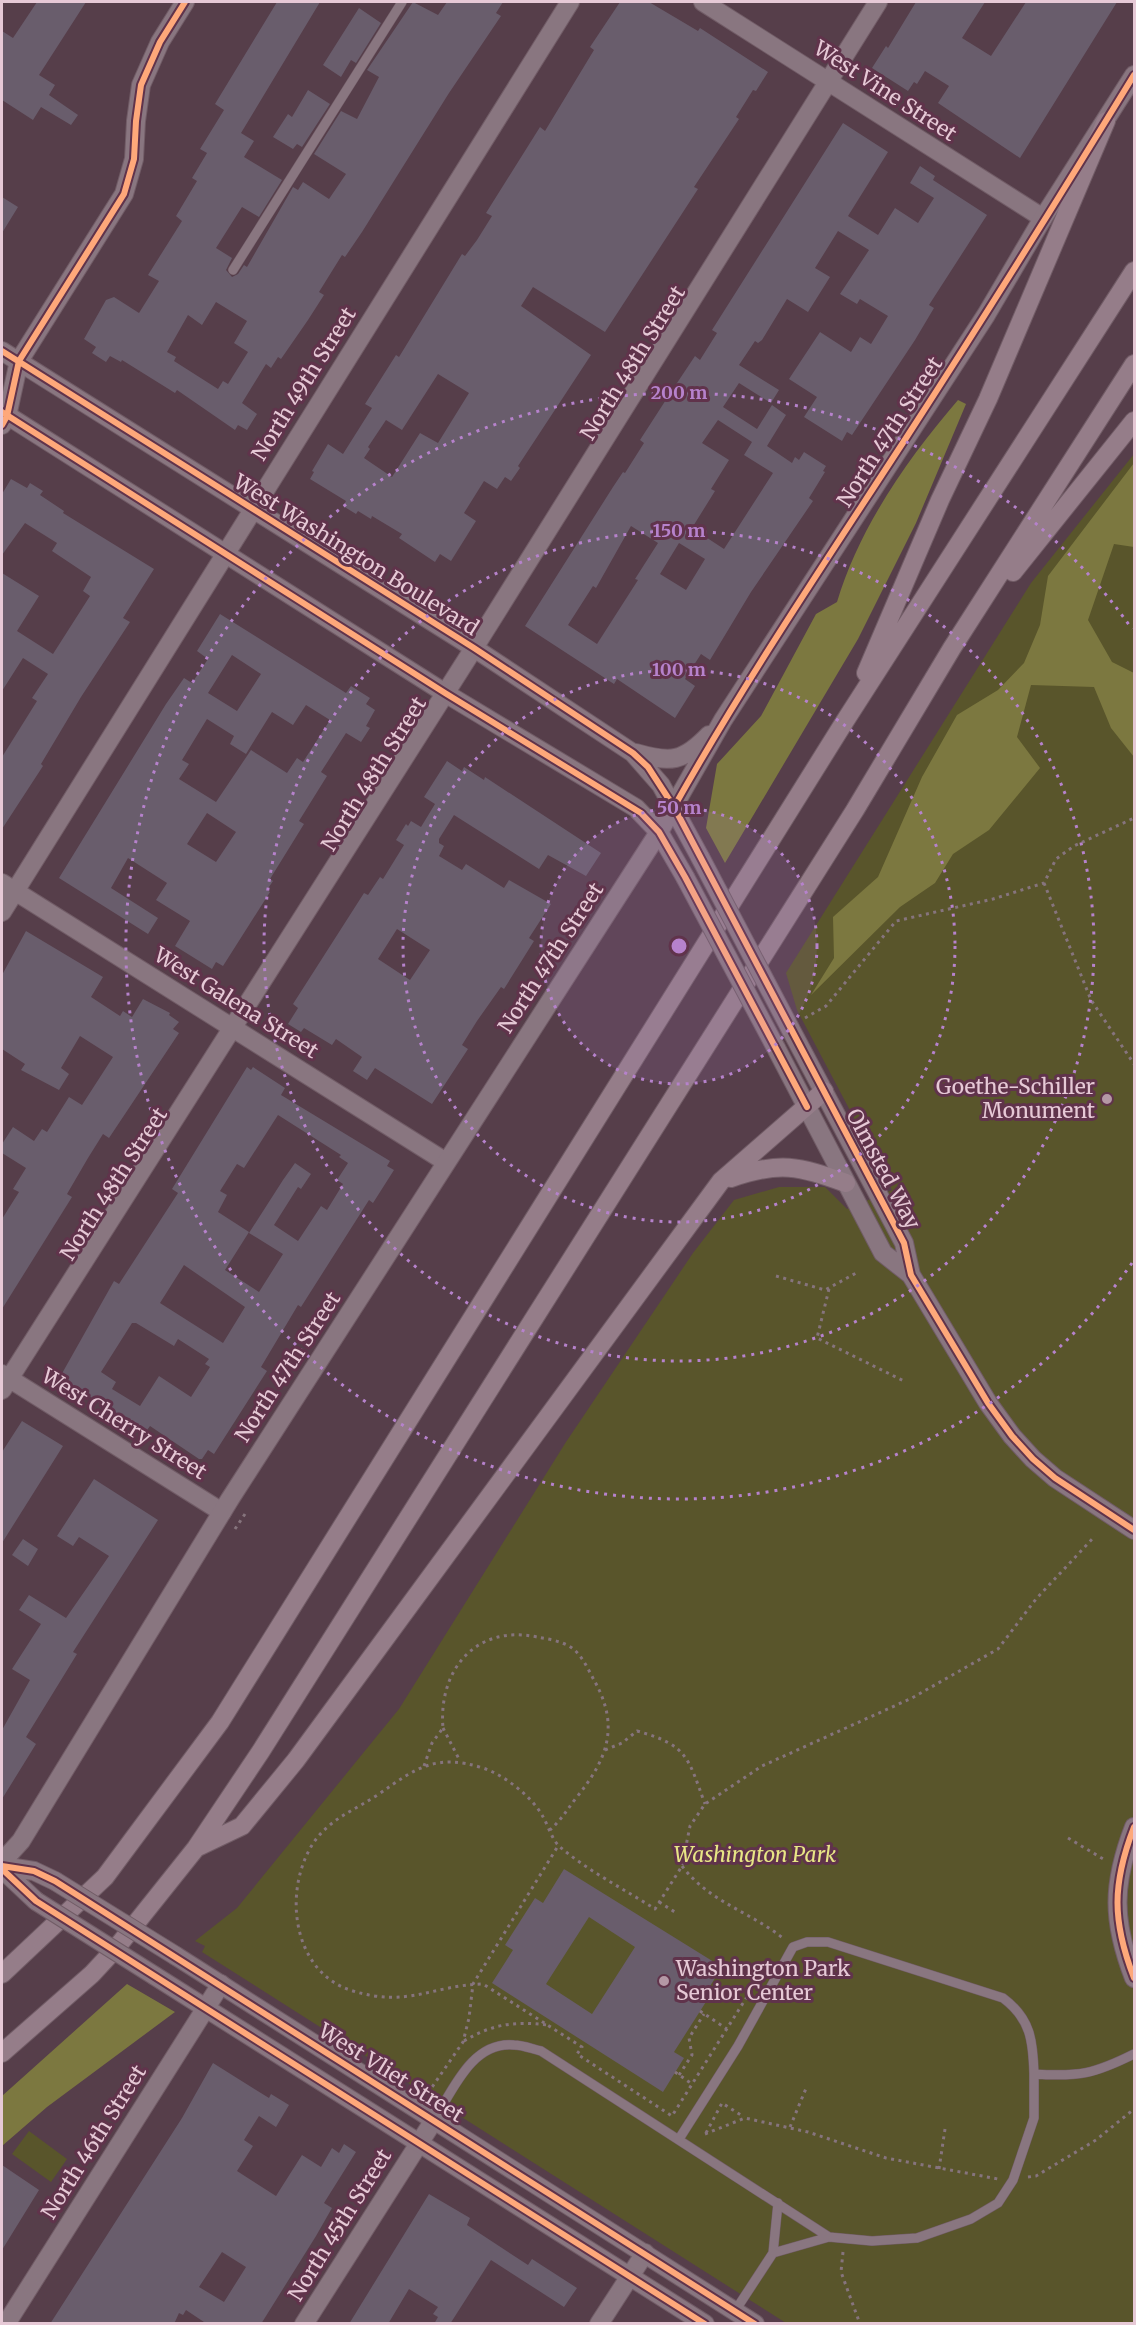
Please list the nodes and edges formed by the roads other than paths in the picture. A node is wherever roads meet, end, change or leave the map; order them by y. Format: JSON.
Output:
{"nodes":[{"id":1,"x":185,"y":2,"type":"edge"},
{"id":2,"x":402,"y":2,"type":"edge"},
{"id":3,"x":570,"y":2,"type":"edge"},
{"id":4,"x":703,"y":2,"type":"edge"},
{"id":5,"x":878,"y":2,"type":"edge"},
{"id":6,"x":1134,"y":75,"type":"edge"},
{"id":7,"x":829,"y":81,"type":"junction"},
{"id":8,"x":1106,"y":122,"type":"junction"},
{"id":9,"x":1043,"y":218,"type":"junction"},
{"id":10,"x":232,"y":270,"type":"dead end"},
{"id":11,"x":1134,"y":271,"type":"edge"},
{"id":12,"x":2,"y":351,"type":"edge"},
{"id":13,"x":19,"y":361,"type":"junction"},
{"id":14,"x":1134,"y":364,"type":"edge"},
{"id":15,"x":3,"y":418,"type":"edge"},
{"id":16,"x":1134,"y":421,"type":"edge"},
{"id":17,"x":252,"y":509,"type":"junction"},
{"id":18,"x":226,"y":552,"type":"junction"},
{"id":19,"x":474,"y":648,"type":"junction"},
{"id":20,"x":952,"y":648,"type":"junction"},
{"id":21,"x":445,"y":693,"type":"junction"},
{"id":22,"x":723,"y":720,"type":"junction"},
{"id":23,"x":845,"y":721,"type":"junction"},
{"id":24,"x":633,"y":753,"type":"junction"},
{"id":25,"x":674,"y":807,"type":"junction"},
{"id":26,"x":659,"y":832,"type":"junction"},
{"id":27,"x":8,"y":887,"type":"edge"},
{"id":28,"x":2,"y":912,"type":"edge"},
{"id":29,"x":234,"y":1028,"type":"junction"},
{"id":30,"x":824,"y":1091,"type":"junction"},
{"id":31,"x":807,"y":1107,"type":"junction"},
{"id":32,"x":446,"y":1162,"type":"junction"},
{"id":33,"x":721,"y":1181,"type":"junction"},
{"id":34,"x":846,"y":1183,"type":"junction"},
{"id":35,"x":911,"y":1275,"type":"junction"},
{"id":36,"x":4,"y":1381,"type":"edge"},
{"id":37,"x":222,"y":1512,"type":"junction"},
{"id":38,"x":1134,"y":1530,"type":"edge"},
{"id":39,"x":1134,"y":1827,"type":"edge"},
{"id":40,"x":196,"y":1848,"type":"junction"},
{"id":41,"x":2,"y":1866,"type":"edge"},
{"id":42,"x":2,"y":1974,"type":"edge"},
{"id":43,"x":1134,"y":1978,"type":"edge"},
{"id":44,"x":220,"y":1984,"type":"junction"},
{"id":45,"x":206,"y":2007,"type":"junction"},
{"id":46,"x":2,"y":2053,"type":"edge"},
{"id":47,"x":1134,"y":2054,"type":"edge"},
{"id":48,"x":1034,"y":2074,"type":"junction"},
{"id":49,"x":434,"y":2120,"type":"junction"},
{"id":50,"x":679,"y":2139,"type":"junction"},
{"id":51,"x":419,"y":2142,"type":"junction"},
{"id":52,"x":778,"y":2203,"type":"junction"},
{"id":53,"x":829,"y":2237,"type":"junction"},
{"id":54,"x":645,"y":2253,"type":"junction"},
{"id":55,"x":773,"y":2253,"type":"junction"},
{"id":56,"x":630,"y":2276,"type":"junction"},
{"id":57,"x":735,"y":2311,"type":"junction"},
{"id":58,"x":6,"y":2324,"type":"edge"},
{"id":59,"x":304,"y":2324,"type":"edge"},
{"id":60,"x":599,"y":2324,"type":"edge"},
{"id":61,"x":705,"y":2324,"type":"edge"},
{"id":62,"x":755,"y":2324,"type":"edge"}],
"edges":[{"from":1,"to":13,"type":"street"},
{"from":2,"to":10,"type":"lane"},
{"from":3,"to":17,"type":"street","name":"North 49th Street"},
{"from":4,"to":7,"type":"street","name":"West Vine Street"},
{"from":5,"to":7,"type":"street","name":"North 48th Street"},
{"from":6,"to":8,"type":"street","name":"North 47th Street"},
{"from":7,"to":9,"type":"street","name":"West Vine Street"},
{"from":7,"to":19,"type":"street","name":"North 48th Street"},
{"from":8,"to":9,"type":"street","name":"North 47th Street"},
{"from":8,"to":23,"type":"highway"},
{"from":9,"to":22,"type":"street","name":"North 47th Street"},
{"from":11,"to":23,"type":"highway"},
{"from":12,"to":13,"type":"street","name":"West Washington Boulevard"},
{"from":13,"to":15,"type":"street"},
{"from":13,"to":17,"type":"street","name":"West Washington Boulevard"},
{"from":14,"to":20,"type":"highway"},
{"from":15,"to":18,"type":"street"},
{"from":16,"to":20,"type":"highway"},
{"from":17,"to":18,"type":"street","name":"North 49th Street"},
{"from":17,"to":19,"type":"street","name":"West Washington Boulevard"},
{"from":18,"to":21,"type":"street"},
{"from":18,"to":27,"type":"street","name":"North 49th Street"},
{"from":19,"to":21,"type":"street","name":"North 48th Street"},
{"from":19,"to":24,"type":"street","name":"West Washington Boulevard"},
{"from":20,"to":40,"type":"highway"},
{"from":21,"to":26,"type":"street"},
{"from":21,"to":29,"type":"street","name":"North 48th Street"},
{"from":22,"to":24,"type":"street"},
{"from":22,"to":25,"type":"street","name":"North 47th Street"},
{"from":23,"to":42,"type":"highway"},
{"from":24,"to":25,"type":"street","name":"West Washington Boulevard"},
{"from":25,"to":26,"type":"street","name":"North 47th Street"},
{"from":25,"to":30,"type":"street","name":"Olmsted Way","bridge":true},
{"from":26,"to":31,"type":"street","name":"Olmsted Way","bridge":true},
{"from":26,"to":32,"type":"street","name":"North 47th Street"},
{"from":27,"to":28,"type":"street","name":"North 49th Street"},
{"from":27,"to":29,"type":"street","name":"West Galena Street"},
{"from":29,"to":32,"type":"street","name":"West Galena Street"},
{"from":29,"to":36,"type":"street","name":"North 48th Street"},
{"from":30,"to":31,"type":"highway"},
{"from":30,"to":35,"type":"street","name":"Olmsted Way"},
{"from":31,"to":33,"type":"highway"},
{"from":31,"to":34,"type":"street","name":"Olmsted Way"},
{"from":32,"to":37,"type":"street","name":"North 47th Street"},
{"from":33,"to":34,"type":"highway"},
{"from":33,"to":40,"type":"highway"},
{"from":34,"to":35,"type":"street","name":"Olmsted Way"},
{"from":35,"to":38,"type":"street","name":"Olmsted Way"},
{"from":36,"to":37,"type":"street","name":"West Cherry Street"},
{"from":37,"to":41,"type":"street","name":"North 47th Street"},
{"from":39,"to":43,"type":"street"},
{"from":40,"to":46,"type":"highway"},
{"from":41,"to":44,"type":"street","name":"West Vliet Street","bridge":true},
{"from":41,"to":45,"type":"street","name":"West Vliet Street","bridge":true},
{"from":44,"to":45,"type":"street","name":"North 46th Street"},
{"from":44,"to":49,"type":"street","name":"West Vliet Street"},
{"from":45,"to":51,"type":"street","name":"West Vliet Street"},
{"from":45,"to":58,"type":"street","name":"North 46th Street"},
{"from":47,"to":48,"type":"lane"},
{"from":48,"to":50,"type":"lane"},
{"from":48,"to":53,"type":"lane"},
{"from":49,"to":50,"type":"lane"},
{"from":49,"to":51,"type":"street","name":"North 45th Street"},
{"from":49,"to":54,"type":"street","name":"West Vliet Street"},
{"from":50,"to":52,"type":"lane"},
{"from":51,"to":56,"type":"street","name":"West Vliet Street"},
{"from":51,"to":59,"type":"street","name":"North 45th Street"},
{"from":52,"to":53,"type":"lane"},
{"from":52,"to":55,"type":"lane"},
{"from":53,"to":55,"type":"lane"},
{"from":54,"to":56,"type":"street"},
{"from":54,"to":57,"type":"street","name":"West Vliet Street"},
{"from":55,"to":57,"type":"lane"},
{"from":56,"to":60,"type":"street"},
{"from":56,"to":61,"type":"street","name":"West Vliet Street"},
{"from":57,"to":62,"type":"street","name":"West Vliet Street"}]}
